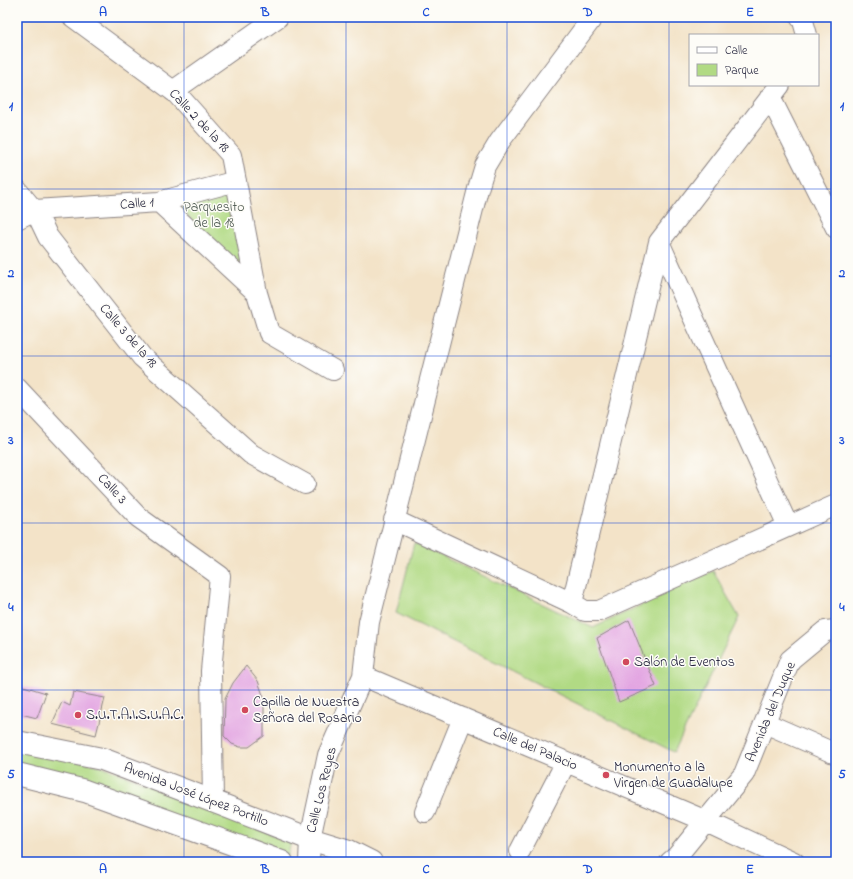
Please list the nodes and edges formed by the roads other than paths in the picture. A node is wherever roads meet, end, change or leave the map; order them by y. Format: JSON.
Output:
{"nodes":[{"id":1,"x":73,"y":17,"type":"edge"},
{"id":2,"x":278,"y":17,"type":"edge"},
{"id":3,"x":593,"y":17,"type":"edge"},
{"id":4,"x":800,"y":17,"type":"edge"},
{"id":5,"x":807,"y":34,"type":"edge"},
{"id":6,"x":173,"y":91,"type":"junction"},
{"id":7,"x":775,"y":91,"type":"edge"},
{"id":8,"x":236,"y":181,"type":"junction"},
{"id":9,"x":17,"y":190,"type":"edge"},
{"id":10,"x":159,"y":202,"type":"junction"},
{"id":11,"x":35,"y":210,"type":"junction"},
{"id":12,"x":17,"y":219,"type":"edge"},
{"id":13,"x":836,"y":228,"type":"edge"},
{"id":14,"x":659,"y":242,"type":"junction"},
{"id":15,"x":257,"y":293,"type":"junction"},
{"id":16,"x":333,"y":370,"type":"dead end"},
{"id":17,"x":17,"y":388,"type":"edge"},
{"id":18,"x":305,"y":484,"type":"dead end"},
{"id":19,"x":836,"y":505,"type":"edge"},
{"id":20,"x":394,"y":520,"type":"junction"},
{"id":21,"x":788,"y":526,"type":"junction"},
{"id":22,"x":572,"y":603,"type":"junction"},
{"id":23,"x":836,"y":630,"type":"edge"},
{"id":24,"x":363,"y":676,"type":"junction"},
{"id":25,"x":463,"y":718,"type":"junction"},
{"id":26,"x":765,"y":723,"type":"junction"},
{"id":27,"x":17,"y":742,"type":"edge"},
{"id":28,"x":836,"y":754,"type":"edge"},
{"id":29,"x":566,"y":762,"type":"junction"},
{"id":30,"x":17,"y":774,"type":"edge"},
{"id":31,"x":213,"y":801,"type":"junction"},
{"id":32,"x":425,"y":812,"type":"dead end"},
{"id":33,"x":706,"y":821,"type":"junction"},
{"id":34,"x":310,"y":840,"type":"junction"},
{"id":35,"x":520,"y":851,"type":"dead end"},
{"id":36,"x":282,"y":862,"type":"edge"},
{"id":37,"x":309,"y":862,"type":"edge"},
{"id":38,"x":371,"y":862,"type":"edge"},
{"id":39,"x":670,"y":862,"type":"edge"},
{"id":40,"x":794,"y":862,"type":"edge"}],
"edges":[{"from":1,"to":6,"type":"street","name":"Calle 2 de la 18"},
{"from":2,"to":6,"type":"street"},
{"from":3,"to":20,"type":"street","name":"Calle Los Reyes"},
{"from":4,"to":5,"type":"street"},
{"from":6,"to":8,"type":"street","name":"Calle 2 de la 18"},
{"from":7,"to":13,"type":"street"},
{"from":7,"to":14,"type":"street"},
{"from":8,"to":10,"type":"street","name":"Calle 1"},
{"from":8,"to":15,"type":"street","name":"Calle 2 de la 18"},
{"from":9,"to":11,"type":"street","name":"Calle 3 de la 18"},
{"from":10,"to":11,"type":"street","name":"Calle 1"},
{"from":10,"to":15,"type":"street"},
{"from":11,"to":12,"type":"street"},
{"from":11,"to":18,"type":"street","name":"Calle 3 de la 18"},
{"from":14,"to":21,"type":"street"},
{"from":14,"to":22,"type":"street"},
{"from":15,"to":16,"type":"street","name":"Calle 2 de la 18"},
{"from":17,"to":31,"type":"street","name":"Calle 3"},
{"from":19,"to":21,"type":"street"},
{"from":20,"to":22,"type":"street"},
{"from":20,"to":24,"type":"street","name":"Calle Los Reyes"},
{"from":21,"to":22,"type":"street"},
{"from":23,"to":26,"type":"street","name":"Avenida del Duque"},
{"from":24,"to":25,"type":"street","name":"Calle del Palacio"},
{"from":24,"to":34,"type":"street","name":"Calle Los Reyes"},
{"from":25,"to":29,"type":"street","name":"Calle del Palacio"},
{"from":25,"to":32,"type":"street"},
{"from":26,"to":28,"type":"street"},
{"from":26,"to":33,"type":"street","name":"Avenida del Duque"},
{"from":27,"to":31,"type":"main road","name":"Avenida José López Portillo"},
{"from":29,"to":33,"type":"street","name":"Calle del Palacio"},
{"from":29,"to":35,"type":"street"},
{"from":30,"to":36,"type":"main road"},
{"from":31,"to":34,"type":"main road","name":"Avenida José López Portillo"},
{"from":33,"to":39,"type":"street","name":"Avenida del Duque"},
{"from":33,"to":40,"type":"street","name":"Calle del Palacio"},
{"from":34,"to":37,"type":"street","name":"Calle Los Reyes"},
{"from":34,"to":38,"type":"main road","name":"Avenida José López Portillo"}]}
